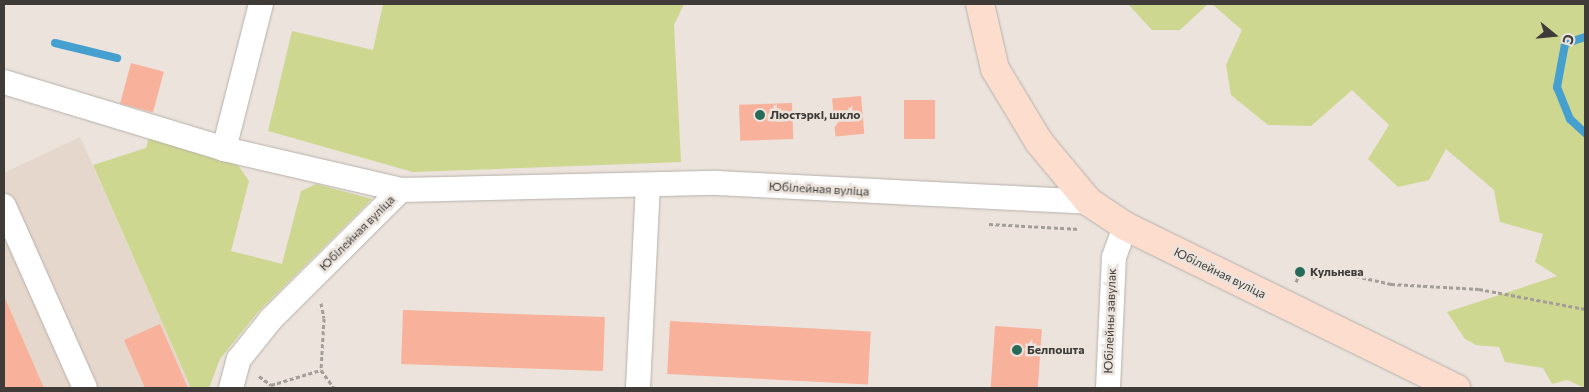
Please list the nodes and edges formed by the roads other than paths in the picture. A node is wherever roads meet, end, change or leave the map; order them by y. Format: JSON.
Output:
{"nodes":[{"id":1,"x":261,"y":4,"type":"edge"},
{"id":2,"x":980,"y":4,"type":"edge"},
{"id":3,"x":4,"y":82,"type":"edge"},
{"id":4,"x":224,"y":149,"type":"junction"},
{"id":5,"x":648,"y":186,"type":"junction"},
{"id":6,"x":401,"y":190,"type":"junction"},
{"id":7,"x":1089,"y":202,"type":"junction"},
{"id":8,"x":4,"y":206,"type":"edge"},
{"id":9,"x":1125,"y":226,"type":"junction"},
{"id":10,"x":85,"y":388,"type":"edge"},
{"id":11,"x":231,"y":388,"type":"edge"},
{"id":12,"x":638,"y":388,"type":"edge"},
{"id":13,"x":1108,"y":388,"type":"edge"},
{"id":14,"x":1456,"y":388,"type":"edge"}],
"edges":[{"from":1,"to":4,"type":"street"},
{"from":2,"to":7,"type":"main road"},
{"from":3,"to":4,"type":"street"},
{"from":4,"to":6,"type":"street"},
{"from":5,"to":6,"type":"street","name":"Юбілейная вуліца"},
{"from":5,"to":7,"type":"street","name":"Юбілейная вуліца"},
{"from":5,"to":12,"type":"street"},
{"from":6,"to":11,"type":"street","name":"Юбілейная вуліца"},
{"from":7,"to":9,"type":"main road","name":"Юбілейная вуліца"},
{"from":8,"to":10,"type":"street"},
{"from":9,"to":13,"type":"street","name":"Юбілейны завулак"},
{"from":9,"to":14,"type":"main road","name":"Юбілейная вуліца"}]}
